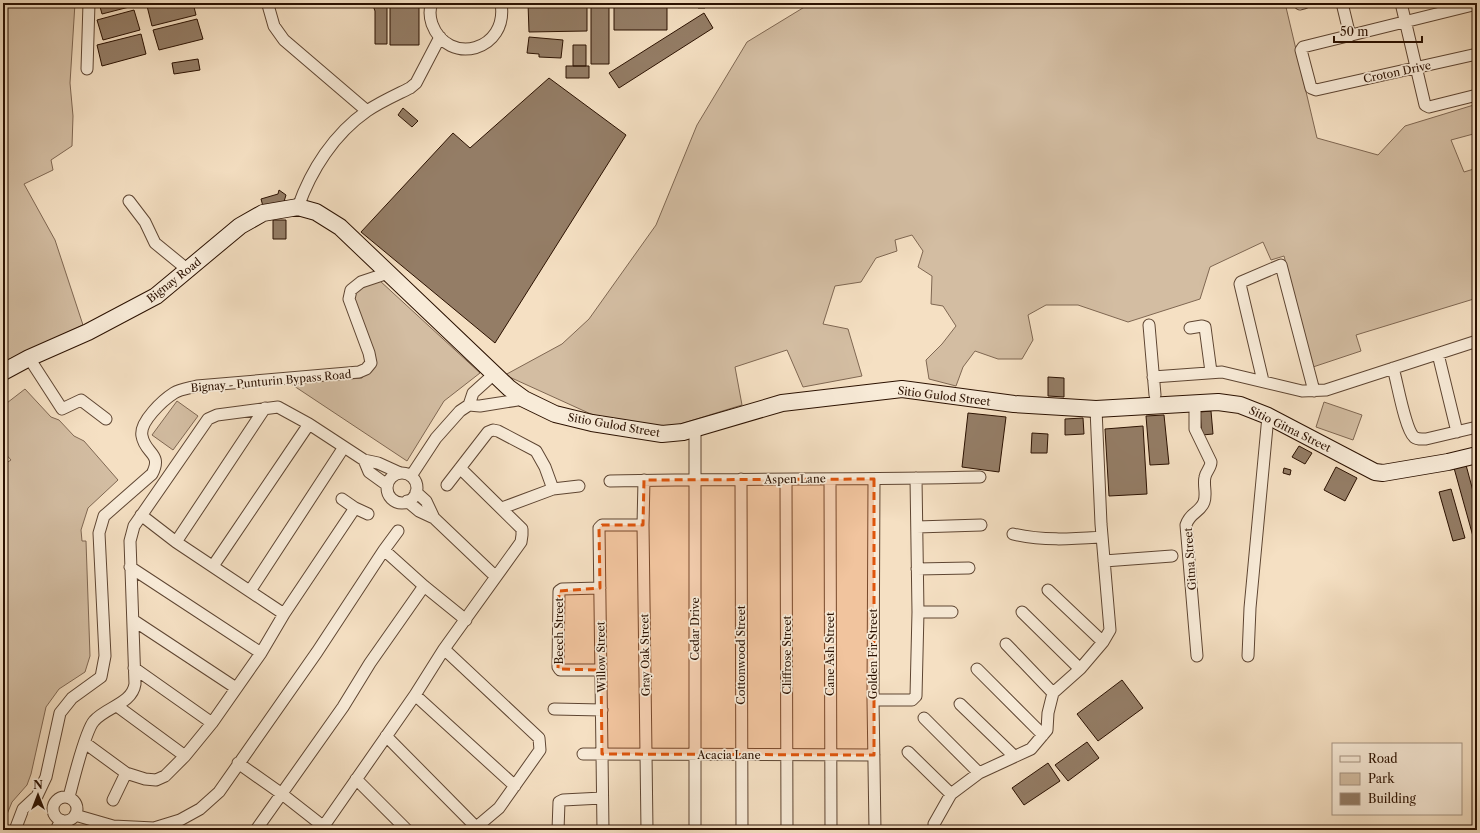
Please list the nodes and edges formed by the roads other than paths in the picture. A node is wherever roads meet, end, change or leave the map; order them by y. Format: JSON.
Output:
{"nodes":[{"id":1,"x":89,"y":3,"type":"edge"},
{"id":2,"x":432,"y":3,"type":"edge"},
{"id":3,"x":501,"y":3,"type":"edge"},
{"id":4,"x":1342,"y":3,"type":"edge"},
{"id":5,"x":1402,"y":3,"type":"edge"},
{"id":6,"x":1477,"y":4,"type":"edge"},
{"id":7,"x":268,"y":5,"type":"dead end"},
{"id":8,"x":1406,"y":22,"type":"junction"},
{"id":9,"x":1350,"y":36,"type":"junction"},
{"id":10,"x":440,"y":37,"type":"junction"},
{"id":11,"x":1477,"y":54,"type":"edge"},
{"id":12,"x":1417,"y":68,"type":"junction"},
{"id":13,"x":87,"y":69,"type":"dead end"},
{"id":14,"x":1477,"y":95,"type":"edge"},
{"id":15,"x":367,"y":111,"type":"junction"},
{"id":16,"x":129,"y":202,"type":"dead end"},
{"id":17,"x":298,"y":207,"type":"junction"},
{"id":18,"x":188,"y":270,"type":"junction"},
{"id":19,"x":388,"y":273,"type":"junction"},
{"id":20,"x":1149,"y":325,"type":"dead end"},
{"id":21,"x":1190,"y":328,"type":"dead end"},
{"id":22,"x":1477,"y":341,"type":"edge"},
{"id":23,"x":1438,"y":354,"type":"junction"},
{"id":24,"x":29,"y":358,"type":"junction"},
{"id":25,"x":1393,"y":368,"type":"junction"},
{"id":26,"x":3,"y":372,"type":"edge"},
{"id":27,"x":1211,"y":372,"type":"junction"},
{"id":28,"x":493,"y":375,"type":"junction"},
{"id":29,"x":1154,"y":377,"type":"junction"},
{"id":30,"x":1263,"y":381,"type":"junction"},
{"id":31,"x":1314,"y":391,"type":"junction"},
{"id":32,"x":1155,"y":395,"type":"dead end"},
{"id":33,"x":524,"y":399,"type":"junction"},
{"id":34,"x":1195,"y":402,"type":"junction"},
{"id":35,"x":469,"y":405,"type":"junction"},
{"id":36,"x":265,"y":408,"type":"junction"},
{"id":37,"x":1096,"y":409,"type":"junction"},
{"id":38,"x":1268,"y":416,"type":"junction"},
{"id":39,"x":106,"y":419,"type":"dead end"},
{"id":40,"x":309,"y":424,"type":"junction"},
{"id":41,"x":1477,"y":427,"type":"edge"},
{"id":42,"x":694,"y":428,"type":"junction"},
{"id":43,"x":1456,"y":432,"type":"junction"},
{"id":44,"x":344,"y":447,"type":"junction"},
{"id":45,"x":1477,"y":455,"type":"edge"},
{"id":46,"x":364,"y":460,"type":"junction"},
{"id":47,"x":460,"y":468,"type":"junction"},
{"id":48,"x":405,"y":474,"type":"junction"},
{"id":49,"x":980,"y":477,"type":"dead end"},
{"id":50,"x":916,"y":478,"type":"junction"},
{"id":51,"x":695,"y":479,"type":"junction"},
{"id":52,"x":830,"y":479,"type":"junction"},
{"id":53,"x":874,"y":479,"type":"junction"},
{"id":54,"x":644,"y":480,"type":"junction"},
{"id":55,"x":741,"y":480,"type":"junction"},
{"id":56,"x":786,"y":480,"type":"junction"},
{"id":57,"x":610,"y":481,"type":"dead end"},
{"id":58,"x":447,"y":485,"type":"dead end"},
{"id":59,"x":387,"y":486,"type":"junction"},
{"id":60,"x":579,"y":486,"type":"dead end"},
{"id":61,"x":553,"y":489,"type":"junction"},
{"id":62,"x":416,"y":492,"type":"junction"},
{"id":63,"x":342,"y":499,"type":"dead end"},
{"id":64,"x":407,"y":501,"type":"junction"},
{"id":65,"x":355,"y":508,"type":"junction"},
{"id":66,"x":502,"y":508,"type":"junction"},
{"id":67,"x":368,"y":514,"type":"dead end"},
{"id":68,"x":141,"y":515,"type":"junction"},
{"id":69,"x":434,"y":518,"type":"junction"},
{"id":70,"x":643,"y":525,"type":"junction"},
{"id":71,"x":981,"y":525,"type":"dead end"},
{"id":72,"x":917,"y":527,"type":"junction"},
{"id":73,"x":398,"y":531,"type":"dead end"},
{"id":74,"x":1013,"y":534,"type":"dead end"},
{"id":75,"x":1102,"y":536,"type":"junction"},
{"id":76,"x":176,"y":542,"type":"junction"},
{"id":77,"x":384,"y":550,"type":"junction"},
{"id":78,"x":1172,"y":556,"type":"dead end"},
{"id":79,"x":1104,"y":561,"type":"junction"},
{"id":80,"x":213,"y":566,"type":"junction"},
{"id":81,"x":130,"y":567,"type":"junction"},
{"id":82,"x":969,"y":568,"type":"dead end"},
{"id":83,"x":917,"y":569,"type":"junction"},
{"id":84,"x":496,"y":577,"type":"junction"},
{"id":85,"x":424,"y":586,"type":"junction"},
{"id":86,"x":600,"y":588,"type":"junction"},
{"id":87,"x":1048,"y":590,"type":"dead end"},
{"id":88,"x":250,"y":591,"type":"junction"},
{"id":89,"x":918,"y":612,"type":"junction"},
{"id":90,"x":952,"y":612,"type":"dead end"},
{"id":91,"x":1022,"y":612,"type":"dead end"},
{"id":92,"x":284,"y":614,"type":"junction"},
{"id":93,"x":133,"y":620,"type":"junction"},
{"id":94,"x":466,"y":620,"type":"junction"},
{"id":95,"x":1103,"y":642,"type":"junction"},
{"id":96,"x":1006,"y":644,"type":"dead end"},
{"id":97,"x":444,"y":649,"type":"junction"},
{"id":98,"x":260,"y":652,"type":"junction"},
{"id":99,"x":1198,"y":656,"type":"dead end"},
{"id":100,"x":1248,"y":656,"type":"dead end"},
{"id":101,"x":134,"y":668,"type":"junction"},
{"id":102,"x":977,"y":669,"type":"dead end"},
{"id":103,"x":1080,"y":669,"type":"junction"},
{"id":104,"x":602,"y":670,"type":"junction"},
{"id":105,"x":236,"y":688,"type":"junction"},
{"id":106,"x":1053,"y":693,"type":"junction"},
{"id":107,"x":415,"y":695,"type":"junction"},
{"id":108,"x":873,"y":700,"type":"junction"},
{"id":109,"x":960,"y":704,"type":"dead end"},
{"id":110,"x":117,"y":706,"type":"junction"},
{"id":111,"x":554,"y":709,"type":"dead end"},
{"id":112,"x":602,"y":710,"type":"junction"},
{"id":113,"x":924,"y":718,"type":"dead end"},
{"id":114,"x":212,"y":723,"type":"junction"},
{"id":115,"x":1043,"y":735,"type":"junction"},
{"id":116,"x":386,"y":736,"type":"junction"},
{"id":117,"x":85,"y":743,"type":"junction"},
{"id":118,"x":908,"y":752,"type":"dead end"},
{"id":119,"x":583,"y":754,"type":"dead end"},
{"id":120,"x":602,"y":754,"type":"junction"},
{"id":121,"x":647,"y":755,"type":"junction"},
{"id":122,"x":695,"y":755,"type":"junction"},
{"id":123,"x":741,"y":755,"type":"junction"},
{"id":124,"x":787,"y":755,"type":"junction"},
{"id":125,"x":830,"y":755,"type":"junction"},
{"id":126,"x":874,"y":755,"type":"junction"},
{"id":127,"x":185,"y":756,"type":"junction"},
{"id":128,"x":1014,"y":756,"type":"junction"},
{"id":129,"x":238,"y":764,"type":"junction"},
{"id":130,"x":126,"y":773,"type":"junction"},
{"id":131,"x":979,"y":773,"type":"junction"},
{"id":132,"x":356,"y":779,"type":"junction"},
{"id":133,"x":515,"y":786,"type":"junction"},
{"id":134,"x":282,"y":794,"type":"junction"},
{"id":135,"x":951,"y":794,"type":"junction"},
{"id":136,"x":69,"y":797,"type":"junction"},
{"id":137,"x":602,"y":798,"type":"junction"},
{"id":138,"x":113,"y":800,"type":"dead end"},
{"id":139,"x":75,"y":814,"type":"junction"},
{"id":140,"x":934,"y":824,"type":"dead end"},
{"id":141,"x":59,"y":825,"type":"edge"},
{"id":142,"x":112,"y":828,"type":"edge"},
{"id":143,"x":474,"y":828,"type":"edge"},
{"id":144,"x":325,"y":829,"type":"edge"},
{"id":145,"x":15,"y":830,"type":"edge"},
{"id":146,"x":256,"y":830,"type":"edge"},
{"id":147,"x":407,"y":830,"type":"edge"},
{"id":148,"x":558,"y":830,"type":"edge"},
{"id":149,"x":603,"y":830,"type":"edge"},
{"id":150,"x":647,"y":830,"type":"edge"},
{"id":151,"x":695,"y":830,"type":"edge"},
{"id":152,"x":742,"y":830,"type":"edge"},
{"id":153,"x":787,"y":830,"type":"edge"},
{"id":154,"x":831,"y":830,"type":"edge"},
{"id":155,"x":875,"y":830,"type":"edge"}],
"edges":[{"from":1,"to":13,"type":"street"},
{"from":2,"to":10,"type":"street"},
{"from":3,"to":10,"type":"street"},
{"from":4,"to":9,"type":"street"},
{"from":5,"to":8,"type":"street"},
{"from":6,"to":8,"type":"street"},
{"from":7,"to":15,"type":"street"},
{"from":8,"to":9,"type":"street"},
{"from":8,"to":12,"type":"street"},
{"from":9,"to":12,"type":"street","name":"Croton Drive"},
{"from":10,"to":15,"type":"street"},
{"from":11,"to":12,"type":"street","name":"Croton Drive"},
{"from":12,"to":14,"type":"street"},
{"from":15,"to":17,"type":"street"},
{"from":16,"to":18,"type":"street"},
{"from":17,"to":18,"type":"main road","name":"Bignay Road"},
{"from":17,"to":19,"type":"main road","name":"Sitio Gulod Street"},
{"from":18,"to":24,"type":"main road","name":"Bignay Road"},
{"from":19,"to":28,"type":"main road","name":"Sitio Gulod Street"},
{"from":19,"to":145,"type":"street","name":"Bignay - Punturin Bypass Road"},
{"from":20,"to":29,"type":"street"},
{"from":21,"to":27,"type":"street"},
{"from":22,"to":23,"type":"street"},
{"from":23,"to":25,"type":"street"},
{"from":23,"to":43,"type":"street"},
{"from":24,"to":26,"type":"main road","name":"Bignay Road"},
{"from":24,"to":39,"type":"street"},
{"from":25,"to":31,"type":"street"},
{"from":25,"to":43,"type":"street"},
{"from":27,"to":29,"type":"street"},
{"from":27,"to":30,"type":"street"},
{"from":28,"to":33,"type":"main road","name":"Sitio Gulod Street"},
{"from":28,"to":35,"type":"street"},
{"from":29,"to":32,"type":"street"},
{"from":30,"to":31,"type":"street"},
{"from":30,"to":31,"type":"street"},
{"from":33,"to":35,"type":"street"},
{"from":33,"to":42,"type":"main road","name":"Sitio Gulod Street"},
{"from":34,"to":37,"type":"main road","name":"Sitio Gitna Street"},
{"from":34,"to":38,"type":"main road","name":"Sitio Gitna Street"},
{"from":34,"to":99,"type":"street","name":"Gitna Street"},
{"from":35,"to":48,"type":"street"},
{"from":36,"to":40,"type":"street"},
{"from":36,"to":68,"type":"street"},
{"from":36,"to":76,"type":"street"},
{"from":37,"to":42,"type":"main road","name":"Sitio Gulod Street"},
{"from":37,"to":75,"type":"street"},
{"from":38,"to":45,"type":"main road","name":"Sitio Gitna Street"},
{"from":38,"to":100,"type":"street"},
{"from":40,"to":44,"type":"street"},
{"from":40,"to":80,"type":"street"},
{"from":41,"to":43,"type":"street"},
{"from":42,"to":51,"type":"street","name":"Cedar Drive"},
{"from":44,"to":46,"type":"street"},
{"from":44,"to":88,"type":"street"},
{"from":46,"to":48,"type":"street"},
{"from":46,"to":59,"type":"street"},
{"from":47,"to":58,"type":"street"},
{"from":47,"to":61,"type":"street"},
{"from":47,"to":66,"type":"street"},
{"from":48,"to":59,"type":"street"},
{"from":48,"to":62,"type":"street"},
{"from":49,"to":50,"type":"street","name":"Aspen Lane"},
{"from":50,"to":53,"type":"street","name":"Aspen Lane"},
{"from":50,"to":72,"type":"street"},
{"from":51,"to":54,"type":"street","name":"Aspen Lane"},
{"from":51,"to":55,"type":"street","name":"Aspen Lane"},
{"from":51,"to":122,"type":"street","name":"Cedar Drive"},
{"from":52,"to":53,"type":"street","name":"Aspen Lane"},
{"from":52,"to":56,"type":"street","name":"Aspen Lane"},
{"from":52,"to":125,"type":"street","name":"Cane Ash Street"},
{"from":53,"to":108,"type":"street","name":"Golden Fir Street"},
{"from":54,"to":57,"type":"street","name":"Aspen Lane"},
{"from":54,"to":70,"type":"street","name":"Gray Oak Street"},
{"from":55,"to":56,"type":"street","name":"Aspen Lane"},
{"from":55,"to":123,"type":"street","name":"Cottonwood Street"},
{"from":56,"to":124,"type":"street","name":"Cliffrose Street"},
{"from":59,"to":64,"type":"street"},
{"from":60,"to":61,"type":"street"},
{"from":61,"to":66,"type":"street"},
{"from":62,"to":64,"type":"street"},
{"from":62,"to":69,"type":"street"},
{"from":63,"to":65,"type":"street"},
{"from":64,"to":69,"type":"street"},
{"from":65,"to":67,"type":"street"},
{"from":65,"to":92,"type":"street"},
{"from":66,"to":84,"type":"street"},
{"from":68,"to":76,"type":"street"},
{"from":68,"to":81,"type":"street"},
{"from":69,"to":84,"type":"street"},
{"from":70,"to":86,"type":"street","name":"Willow Street"},
{"from":70,"to":121,"type":"street","name":"Gray Oak Street"},
{"from":71,"to":72,"type":"street"},
{"from":72,"to":83,"type":"street"},
{"from":73,"to":77,"type":"street"},
{"from":74,"to":75,"type":"street"},
{"from":75,"to":79,"type":"street"},
{"from":76,"to":80,"type":"street"},
{"from":77,"to":85,"type":"street"},
{"from":77,"to":129,"type":"street"},
{"from":78,"to":79,"type":"street"},
{"from":79,"to":95,"type":"street"},
{"from":80,"to":88,"type":"street"},
{"from":81,"to":93,"type":"street"},
{"from":81,"to":98,"type":"street"},
{"from":82,"to":83,"type":"street"},
{"from":83,"to":89,"type":"street"},
{"from":84,"to":94,"type":"street"},
{"from":85,"to":94,"type":"street"},
{"from":85,"to":134,"type":"street"},
{"from":86,"to":104,"type":"street","name":"Willow Street"},
{"from":86,"to":104,"type":"street","name":"Beech Street"},
{"from":87,"to":95,"type":"street"},
{"from":88,"to":92,"type":"street"},
{"from":89,"to":90,"type":"street"},
{"from":89,"to":108,"type":"street"},
{"from":91,"to":103,"type":"street"},
{"from":92,"to":98,"type":"street"},
{"from":93,"to":101,"type":"street"},
{"from":93,"to":105,"type":"street"},
{"from":94,"to":97,"type":"street"},
{"from":95,"to":103,"type":"street"},
{"from":96,"to":106,"type":"street"},
{"from":97,"to":107,"type":"street"},
{"from":97,"to":133,"type":"street"},
{"from":98,"to":105,"type":"street"},
{"from":101,"to":110,"type":"street"},
{"from":101,"to":114,"type":"street"},
{"from":102,"to":115,"type":"street"},
{"from":103,"to":106,"type":"street"},
{"from":104,"to":112,"type":"street","name":"Willow Street"},
{"from":105,"to":114,"type":"street"},
{"from":106,"to":115,"type":"street"},
{"from":107,"to":116,"type":"street"},
{"from":107,"to":133,"type":"street"},
{"from":108,"to":126,"type":"street","name":"Golden Fir Street"},
{"from":109,"to":128,"type":"street"},
{"from":110,"to":117,"type":"street"},
{"from":110,"to":127,"type":"street"},
{"from":111,"to":112,"type":"street"},
{"from":112,"to":120,"type":"street","name":"Willow Street"},
{"from":113,"to":131,"type":"street"},
{"from":114,"to":127,"type":"street"},
{"from":115,"to":128,"type":"street"},
{"from":116,"to":132,"type":"street"},
{"from":116,"to":143,"type":"street"},
{"from":117,"to":130,"type":"street"},
{"from":117,"to":136,"type":"street"},
{"from":118,"to":135,"type":"street"},
{"from":119,"to":120,"type":"street","name":"Acacia Lane"},
{"from":120,"to":121,"type":"street","name":"Acacia Lane"},
{"from":120,"to":137,"type":"street","name":"Willow Street"},
{"from":121,"to":122,"type":"street","name":"Acacia Lane"},
{"from":121,"to":150,"type":"street","name":"Gray Oak Street"},
{"from":122,"to":123,"type":"street","name":"Acacia Lane"},
{"from":122,"to":151,"type":"street","name":"Cedar Drive"},
{"from":123,"to":124,"type":"street","name":"Acacia Lane"},
{"from":123,"to":152,"type":"street","name":"Cottonwood Street"},
{"from":124,"to":125,"type":"street","name":"Acacia Lane"},
{"from":124,"to":153,"type":"street","name":"Cliffrose Street"},
{"from":125,"to":126,"type":"street","name":"Acacia Lane"},
{"from":125,"to":154,"type":"street","name":"Cane Ash Street"},
{"from":126,"to":155,"type":"street","name":"Golden Fir Street"},
{"from":127,"to":130,"type":"street"},
{"from":128,"to":131,"type":"street"},
{"from":129,"to":134,"type":"street"},
{"from":129,"to":142,"type":"street"},
{"from":130,"to":138,"type":"street"},
{"from":131,"to":135,"type":"street"},
{"from":132,"to":144,"type":"street"},
{"from":132,"to":147,"type":"street"},
{"from":133,"to":143,"type":"street"},
{"from":134,"to":144,"type":"street"},
{"from":134,"to":146,"type":"street"},
{"from":135,"to":140,"type":"street"},
{"from":136,"to":139,"type":"street"},
{"from":136,"to":141,"type":"street"},
{"from":137,"to":148,"type":"street"},
{"from":137,"to":149,"type":"street","name":"Willow Street"},
{"from":139,"to":141,"type":"street"},
{"from":139,"to":142,"type":"street"}]}
